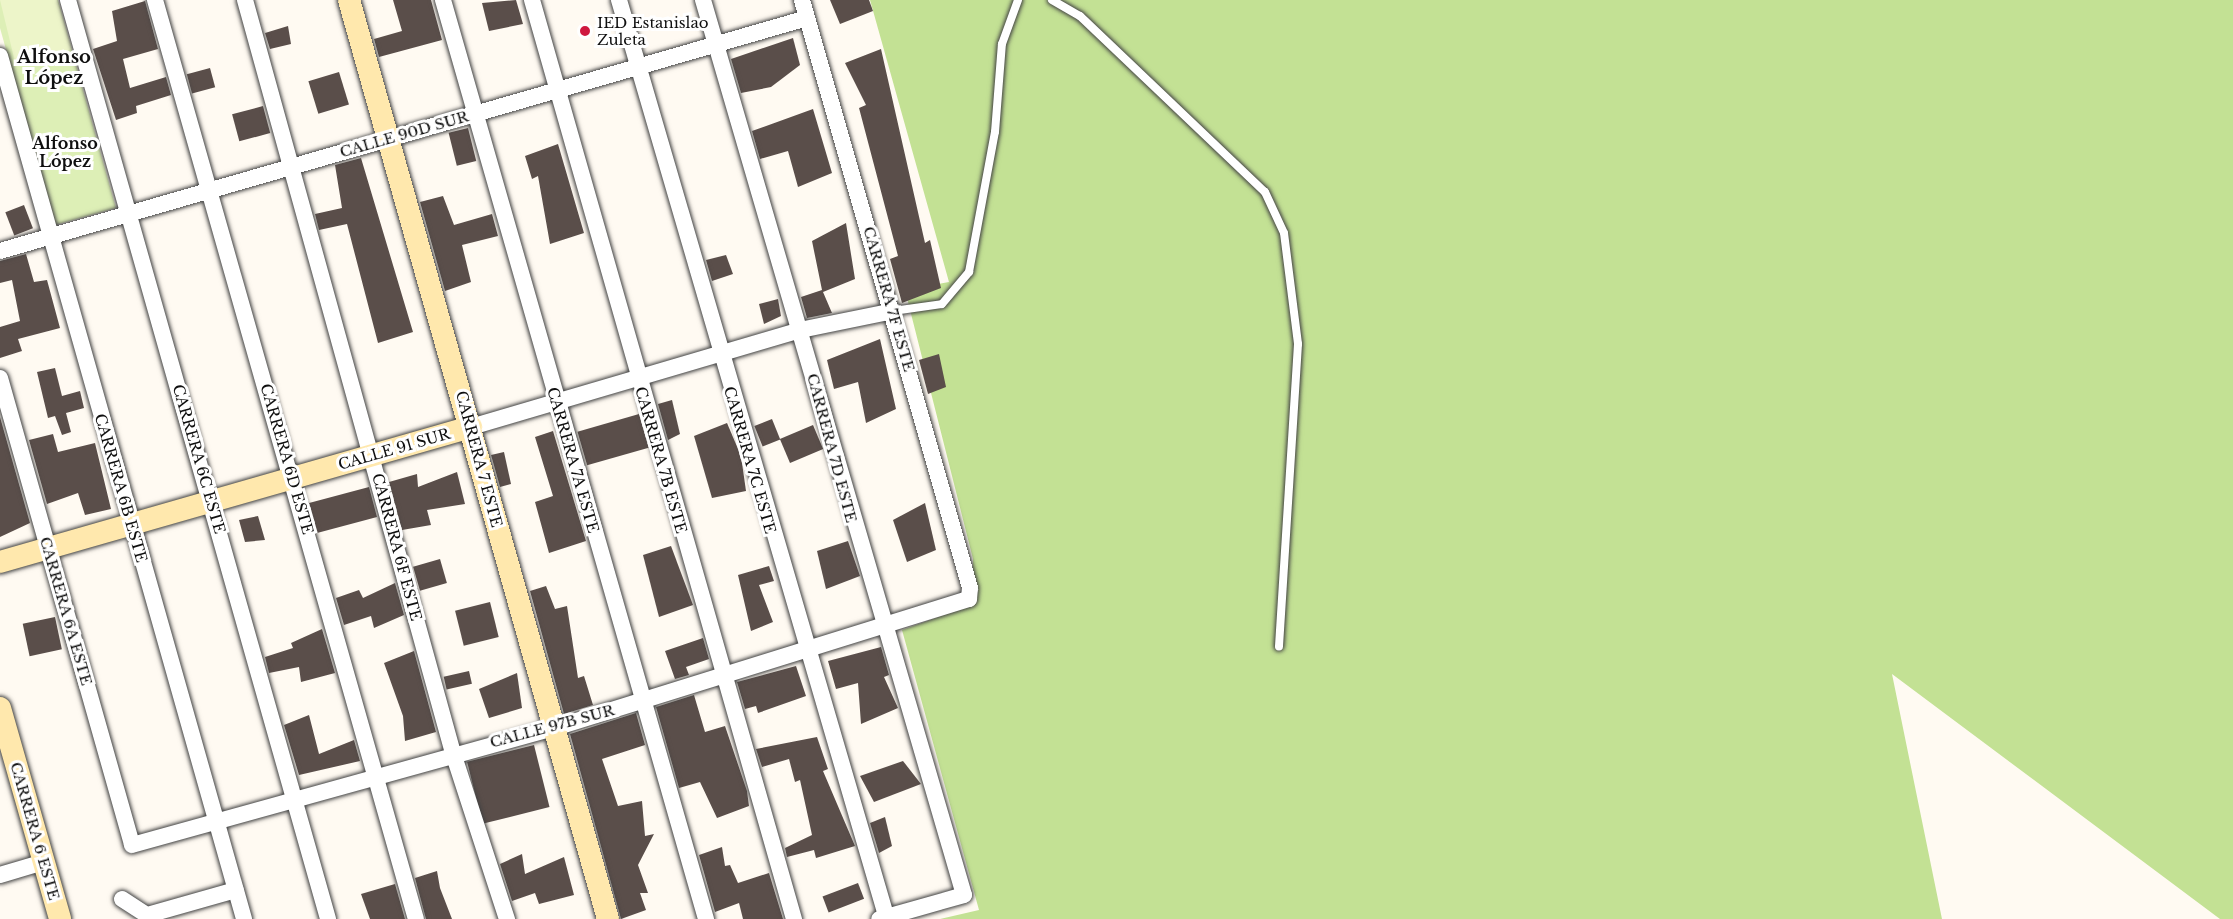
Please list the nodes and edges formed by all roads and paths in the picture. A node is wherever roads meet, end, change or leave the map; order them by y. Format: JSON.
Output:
{"nodes":[{"id":1,"x":68,"y":0,"type":"edge"},
{"id":2,"x":155,"y":0,"type":"edge"},
{"id":3,"x":245,"y":0,"type":"edge"},
{"id":4,"x":349,"y":0,"type":"edge"},
{"id":5,"x":443,"y":0,"type":"edge"},
{"id":6,"x":532,"y":0,"type":"edge"},
{"id":7,"x":619,"y":0,"type":"edge"},
{"id":8,"x":703,"y":0,"type":"edge"},
{"id":9,"x":802,"y":0,"type":"edge"},
{"id":10,"x":1018,"y":0,"type":"edge"},
{"id":11,"x":1052,"y":0,"type":"edge"},
{"id":12,"x":807,"y":18,"type":"junction"},
{"id":13,"x":717,"y":43,"type":"junction"},
{"id":14,"x":0,"y":56,"type":"edge"},
{"id":15,"x":638,"y":66,"type":"junction"},
{"id":16,"x":557,"y":90,"type":"junction"},
{"id":17,"x":475,"y":113,"type":"junction"},
{"id":18,"x":390,"y":138,"type":"junction"},
{"id":19,"x":291,"y":166,"type":"junction"},
{"id":20,"x":210,"y":190,"type":"junction"},
{"id":21,"x":129,"y":213,"type":"junction"},
{"id":22,"x":51,"y":236,"type":"junction"},
{"id":23,"x":0,"y":251,"type":"edge"},
{"id":24,"x":893,"y":311,"type":"junction"},
{"id":25,"x":800,"y":330,"type":"junction"},
{"id":26,"x":720,"y":354,"type":"junction"},
{"id":27,"x":0,"y":378,"type":"edge"},
{"id":28,"x":638,"y":378,"type":"junction"},
{"id":29,"x":556,"y":402,"type":"junction"},
{"id":30,"x":471,"y":427,"type":"junction"},
{"id":31,"x":373,"y":455,"type":"junction"},
{"id":32,"x":293,"y":478,"type":"junction"},
{"id":33,"x":211,"y":502,"type":"junction"},
{"id":34,"x":132,"y":525,"type":"junction"},
{"id":35,"x":49,"y":548,"type":"junction"},
{"id":36,"x":0,"y":562,"type":"edge"},
{"id":37,"x":969,"y":599,"type":"joint"},
{"id":38,"x":881,"y":627,"type":"junction"},
{"id":39,"x":1279,"y":646,"type":"dead end"},
{"id":40,"x":805,"y":650,"type":"junction"},
{"id":41,"x":723,"y":675,"type":"junction"},
{"id":42,"x":642,"y":701,"type":"junction"},
{"id":43,"x":0,"y":708,"type":"edge"},
{"id":44,"x":551,"y":729,"type":"junction"},
{"id":45,"x":453,"y":753,"type":"junction"},
{"id":46,"x":374,"y":776,"type":"junction"},
{"id":47,"x":293,"y":799,"type":"junction"},
{"id":48,"x":214,"y":822,"type":"junction"},
{"id":49,"x":132,"y":845,"type":"joint"},
{"id":50,"x":44,"y":862,"type":"junction"},
{"id":51,"x":0,"y":875,"type":"edge"},
{"id":52,"x":236,"y":890,"type":"junction"},
{"id":53,"x":122,"y":899,"type":"dead end"},
{"id":54,"x":152,"y":916,"type":"edge"},
{"id":55,"x":884,"y":918,"type":"edge"},
{"id":56,"x":60,"y":919,"type":"edge"},
{"id":57,"x":244,"y":919,"type":"edge"},
{"id":58,"x":328,"y":919,"type":"edge"},
{"id":59,"x":416,"y":919,"type":"edge"},
{"id":60,"x":507,"y":919,"type":"edge"},
{"id":61,"x":608,"y":919,"type":"edge"},
{"id":62,"x":706,"y":919,"type":"edge"},
{"id":63,"x":794,"y":919,"type":"edge"}],
"edges":[{"from":1,"to":21,"type":"street","name":"CARRERA 6C ESTE"},
{"from":2,"to":20,"type":"street","name":"CARRERA 6D ESTE"},
{"from":3,"to":19,"type":"street","name":"CARRERA 6F ESTE"},
{"from":4,"to":18,"type":"street","name":"CARRERA 7 ESTE"},
{"from":5,"to":17,"type":"street","name":"CARRERA 7A ESTE"},
{"from":6,"to":16,"type":"street","name":"CARRERA 7B ESTE"},
{"from":7,"to":15,"type":"street","name":"CARRERA 7C ESTE"},
{"from":8,"to":13,"type":"street","name":"CARRERA 7D ESTE"},
{"from":9,"to":12,"type":"street","name":"CARRERA 7F ESTE"},
{"from":10,"to":24,"type":"lane"},
{"from":11,"to":39,"type":"lane"},
{"from":12,"to":13,"type":"street","name":"CALLE 90D SUR"},
{"from":12,"to":24,"type":"street","name":"CARRERA 7F ESTE"},
{"from":13,"to":15,"type":"street","name":"CALLE 90D SUR"},
{"from":13,"to":25,"type":"street","name":"CARRERA 7D ESTE"},
{"from":14,"to":22,"type":"street","name":"CARRERA 6B ESTE"},
{"from":15,"to":16,"type":"street","name":"CALLE 90D SUR"},
{"from":15,"to":26,"type":"street","name":"CARRERA 7C ESTE"},
{"from":16,"to":17,"type":"street","name":"CALLE 90D SUR"},
{"from":16,"to":28,"type":"street","name":"CARRERA 7B ESTE"},
{"from":17,"to":18,"type":"street","name":"CALLE 90D SUR"},
{"from":17,"to":29,"type":"street","name":"CARRERA 7A ESTE"},
{"from":18,"to":19,"type":"street","name":"CALLE 90D SUR"},
{"from":18,"to":30,"type":"street","name":"CARRERA 7 ESTE"},
{"from":19,"to":20,"type":"street","name":"CALLE 90D SUR"},
{"from":19,"to":31,"type":"street","name":"CARRERA 6F ESTE"},
{"from":20,"to":21,"type":"street","name":"CALLE 90D SUR"},
{"from":20,"to":32,"type":"street","name":"CARRERA 6D ESTE"},
{"from":21,"to":22,"type":"street","name":"CALLE 90D SUR"},
{"from":21,"to":33,"type":"street","name":"CARRERA 6C ESTE"},
{"from":22,"to":23,"type":"street","name":"CALLE 90D SUR"},
{"from":22,"to":34,"type":"street","name":"CARRERA 6B ESTE"},
{"from":24,"to":25,"type":"street","name":"CALLE 91 SUR"},
{"from":24,"to":37,"type":"street","name":"CARRERA 7F ESTE"},
{"from":25,"to":26,"type":"street","name":"CALLE 91 SUR"},
{"from":25,"to":38,"type":"street","name":"CARRERA 7D ESTE"},
{"from":26,"to":28,"type":"street","name":"CALLE 91 SUR"},
{"from":26,"to":40,"type":"street","name":"CARRERA 7C ESTE"},
{"from":27,"to":35,"type":"street","name":"CARRERA 6A ESTE"},
{"from":28,"to":29,"type":"street","name":"CALLE 91 SUR"},
{"from":28,"to":41,"type":"street","name":"CARRERA 7B ESTE"},
{"from":29,"to":30,"type":"street","name":"CALLE 91 SUR"},
{"from":29,"to":42,"type":"street","name":"CARRERA 7A ESTE"},
{"from":30,"to":31,"type":"street","name":"CALLE 91 SUR"},
{"from":30,"to":44,"type":"street","name":"CARRERA 7 ESTE"},
{"from":31,"to":32,"type":"street","name":"CALLE 91 SUR"},
{"from":31,"to":45,"type":"street","name":"CARRERA 6F ESTE"},
{"from":32,"to":33,"type":"street","name":"CALLE 91 SUR"},
{"from":32,"to":46,"type":"street","name":"CARRERA 6D ESTE"},
{"from":33,"to":34,"type":"street","name":"CALLE 91 SUR"},
{"from":33,"to":47,"type":"street","name":"CARRERA 6C ESTE"},
{"from":34,"to":35,"type":"street","name":"CALLE 91 SUR"},
{"from":34,"to":48,"type":"street","name":"CARRERA 6B ESTE"},
{"from":35,"to":36,"type":"street","name":"CALLE 91 SUR"},
{"from":35,"to":49,"type":"street","name":"CARRERA 6A ESTE"},
{"from":37,"to":38,"type":"street","name":"CALLE 97B SUR"},
{"from":38,"to":40,"type":"street","name":"CALLE 97B SUR"},
{"from":38,"to":55,"type":"street","name":"CARRERA 7D ESTE"},
{"from":40,"to":41,"type":"street","name":"CALLE 97B SUR"},
{"from":40,"to":55,"type":"street","name":"CARRERA 7C ESTE"},
{"from":41,"to":42,"type":"street","name":"CALLE 97B SUR"},
{"from":41,"to":63,"type":"street","name":"CARRERA 7B ESTE"},
{"from":42,"to":44,"type":"street","name":"CALLE 97B SUR"},
{"from":42,"to":62,"type":"street","name":"CARRERA 7A ESTE"},
{"from":43,"to":50,"type":"street","name":"CARRERA 6 ESTE"},
{"from":44,"to":45,"type":"street","name":"CALLE 97B SUR"},
{"from":44,"to":61,"type":"street","name":"CARRERA 7 ESTE"},
{"from":45,"to":46,"type":"street","name":"CALLE 97B SUR"},
{"from":45,"to":60,"type":"street","name":"CARRERA 6F ESTE"},
{"from":46,"to":47,"type":"street","name":"CALLE 97B SUR"},
{"from":46,"to":59,"type":"street","name":"CARRERA 6D ESTE"},
{"from":47,"to":48,"type":"street","name":"CALLE 97B SUR"},
{"from":47,"to":58,"type":"street","name":"CARRERA 6C ESTE"},
{"from":48,"to":49,"type":"street","name":"CALLE 97B SUR"},
{"from":48,"to":52,"type":"street","name":"CARRERA 6B ESTE"},
{"from":50,"to":51,"type":"street"},
{"from":50,"to":56,"type":"street","name":"CARRERA 6 ESTE"},
{"from":52,"to":54,"type":"street"},
{"from":52,"to":57,"type":"street","name":"CARRERA 6B ESTE"},
{"from":53,"to":54,"type":"street"}]}
